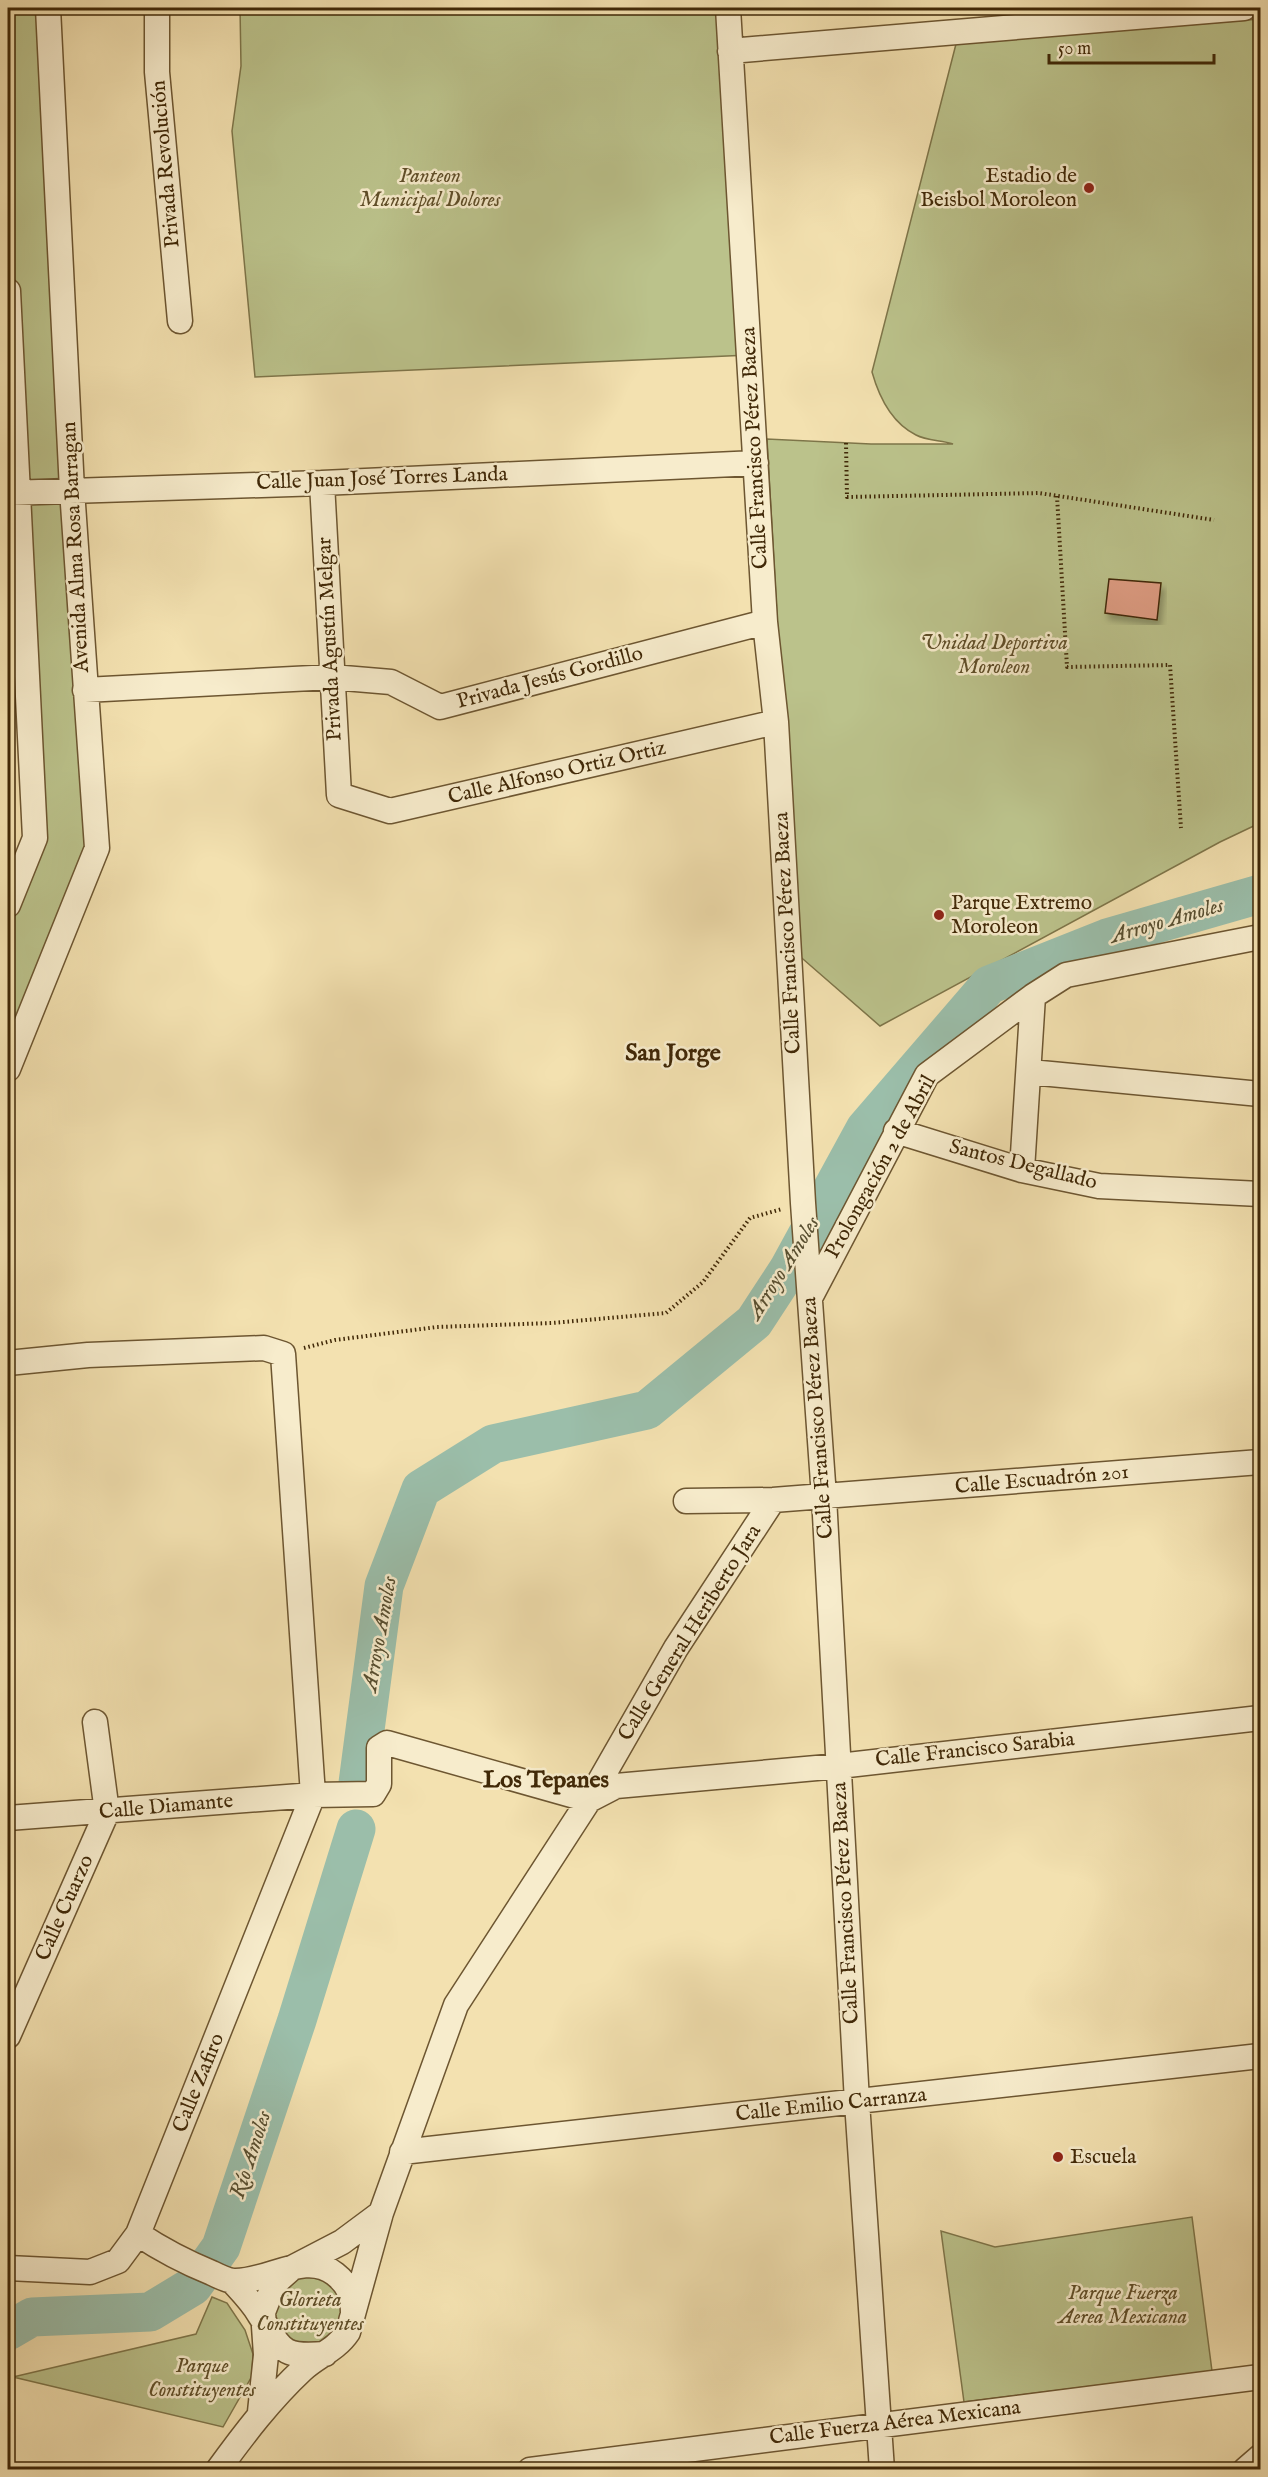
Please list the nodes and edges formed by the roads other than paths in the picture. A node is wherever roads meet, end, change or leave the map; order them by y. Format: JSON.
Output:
{"nodes":[{"id":1,"x":48,"y":8,"type":"edge"},
{"id":2,"x":157,"y":8,"type":"edge"},
{"id":3,"x":728,"y":8,"type":"edge"},
{"id":4,"x":1244,"y":8,"type":"edge"},
{"id":5,"x":730,"y":51,"type":"junction"},
{"id":6,"x":8,"y":291,"type":"edge"},
{"id":7,"x":180,"y":321,"type":"dead end"},
{"id":8,"x":756,"y":464,"type":"junction"},
{"id":9,"x":322,"y":483,"type":"junction"},
{"id":10,"x":72,"y":490,"type":"junction"},
{"id":11,"x":13,"y":493,"type":"edge"},
{"id":12,"x":765,"y":622,"type":"junction"},
{"id":13,"x":332,"y":677,"type":"junction"},
{"id":14,"x":85,"y":690,"type":"junction"},
{"id":15,"x":776,"y":722,"type":"junction"},
{"id":16,"x":339,"y":795,"type":"joint"},
{"id":17,"x":8,"y":905,"type":"edge"},
{"id":18,"x":1260,"y":937,"type":"edge"},
{"id":19,"x":1033,"y":996,"type":"junction"},
{"id":20,"x":8,"y":1069,"type":"edge"},
{"id":21,"x":1030,"y":1072,"type":"junction"},
{"id":22,"x":1260,"y":1094,"type":"edge"},
{"id":23,"x":896,"y":1131,"type":"junction"},
{"id":24,"x":1022,"y":1170,"type":"junction"},
{"id":25,"x":1260,"y":1194,"type":"edge"},
{"id":26,"x":810,"y":1295,"type":"junction"},
{"id":27,"x":8,"y":1363,"type":"edge"},
{"id":28,"x":1260,"y":1462,"type":"edge"},
{"id":29,"x":824,"y":1497,"type":"junction"},
{"id":30,"x":773,"y":1500,"type":"junction"},
{"id":31,"x":686,"y":1501,"type":"dead end"},
{"id":32,"x":1260,"y":1718,"type":"edge"},
{"id":33,"x":95,"y":1722,"type":"dead end"},
{"id":34,"x":839,"y":1766,"type":"junction"},
{"id":35,"x":319,"y":1795,"type":"junction"},
{"id":36,"x":589,"y":1800,"type":"junction"},
{"id":37,"x":107,"y":1812,"type":"junction"},
{"id":38,"x":8,"y":1818,"type":"edge"},
{"id":39,"x":8,"y":2036,"type":"edge"},
{"id":40,"x":1260,"y":2056,"type":"edge"},
{"id":41,"x":857,"y":2102,"type":"junction"},
{"id":42,"x":402,"y":2152,"type":"junction"},
{"id":43,"x":381,"y":2213,"type":"junction"},
{"id":44,"x":138,"y":2234,"type":"junction"},
{"id":45,"x":8,"y":2268,"type":"edge"},
{"id":46,"x":292,"y":2268,"type":"junction"},
{"id":47,"x":226,"y":2279,"type":"junction"},
{"id":48,"x":353,"y":2315,"type":"junction"},
{"id":49,"x":262,"y":2319,"type":"junction"},
{"id":50,"x":325,"y":2354,"type":"junction"},
{"id":51,"x":1260,"y":2377,"type":"edge"},
{"id":52,"x":260,"y":2412,"type":"junction"},
{"id":53,"x":879,"y":2426,"type":"junction"},
{"id":54,"x":1260,"y":2457,"type":"edge"},
{"id":55,"x":603,"y":2465,"type":"edge"},
{"id":56,"x":218,"y":2469,"type":"edge"},
{"id":57,"x":530,"y":2469,"type":"edge"},
{"id":58,"x":882,"y":2469,"type":"edge"},
{"id":59,"x":1245,"y":2469,"type":"edge"}],
"edges":[{"from":1,"to":10,"type":"street","name":"Avenida Alma Rosa Barragan"},
{"from":2,"to":7,"type":"street","name":"Privada Revolución"},
{"from":3,"to":5,"type":"street","name":"Calle Francisco Pérez Baeza"},
{"from":4,"to":5,"type":"street"},
{"from":5,"to":8,"type":"street","name":"Calle Francisco Pérez Baeza"},
{"from":6,"to":11,"type":"street"},
{"from":8,"to":9,"type":"street","name":"Calle Juan José Torres Landa"},
{"from":8,"to":12,"type":"street","name":"Calle Francisco Pérez Baeza"},
{"from":9,"to":10,"type":"street","name":"Calle Juan José Torres Landa"},
{"from":9,"to":13,"type":"street","name":"Privada Agustín Melgar"},
{"from":10,"to":11,"type":"street","name":"Calle Juan José Torres Landa"},
{"from":10,"to":14,"type":"street","name":"Avenida Alma Rosa Barragan"},
{"from":11,"to":17,"type":"street"},
{"from":12,"to":13,"type":"street","name":"Privada Jesús Gordillo"},
{"from":12,"to":15,"type":"street","name":"Calle Francisco Pérez Baeza"},
{"from":13,"to":14,"type":"street","name":"Privada Jesús Gordillo"},
{"from":13,"to":16,"type":"street","name":"Privada Agustín Melgar"},
{"from":14,"to":20,"type":"street","name":"Avenida Alma Rosa Barragan"},
{"from":15,"to":16,"type":"street","name":"Calle Alfonso Ortiz Ortiz"},
{"from":15,"to":26,"type":"street","name":"Calle Francisco Pérez Baeza"},
{"from":18,"to":19,"type":"street","name":"Prolongación 2 de Abril"},
{"from":19,"to":21,"type":"street"},
{"from":19,"to":23,"type":"street","name":"Prolongación 2 de Abril"},
{"from":21,"to":22,"type":"street"},
{"from":21,"to":24,"type":"street"},
{"from":23,"to":24,"type":"street","name":"Santos Degallado"},
{"from":23,"to":26,"type":"street","name":"Prolongación 2 de Abril"},
{"from":24,"to":25,"type":"street","name":"Santos Degallado"},
{"from":26,"to":29,"type":"street","name":"Calle Francisco Pérez Baeza"},
{"from":27,"to":35,"type":"street"},
{"from":28,"to":29,"type":"street","name":"Calle Escuadrón 201"},
{"from":29,"to":30,"type":"street","name":"Calle Escuadrón 201"},
{"from":29,"to":34,"type":"street","name":"Calle Francisco Pérez Baeza"},
{"from":30,"to":31,"type":"street","name":"Calle Escuadrón 201"},
{"from":30,"to":36,"type":"street","name":"Calle General Heriberto Jara"},
{"from":32,"to":34,"type":"street","name":"Calle Francisco Sarabia"},
{"from":33,"to":37,"type":"street"},
{"from":34,"to":36,"type":"street","name":"Calle Francisco Sarabia"},
{"from":34,"to":41,"type":"street","name":"Calle Francisco Pérez Baeza"},
{"from":35,"to":36,"type":"street","name":"Calle Diamante"},
{"from":35,"to":37,"type":"street","name":"Calle Diamante"},
{"from":35,"to":44,"type":"street","name":"Calle Zafiro"},
{"from":36,"to":42,"type":"street","name":"Calle General Heriberto Jara"},
{"from":37,"to":38,"type":"street","name":"Calle Diamante"},
{"from":37,"to":39,"type":"street","name":"Calle Cuarzo"},
{"from":40,"to":41,"type":"street","name":"Calle Emilio Carranza"},
{"from":41,"to":42,"type":"street","name":"Calle Emilio Carranza"},
{"from":41,"to":53,"type":"street","name":"Calle Francisco Pérez Baeza"},
{"from":42,"to":43,"type":"street","name":"Calle General Heriberto Jara"},
{"from":43,"to":46,"type":"street"},
{"from":43,"to":48,"type":"street","name":"Calle General Heriberto Jara"},
{"from":44,"to":45,"type":"street","name":"Calle Zafiro"},
{"from":44,"to":47,"type":"street"},
{"from":46,"to":47,"type":"street"},
{"from":46,"to":48,"type":"street"},
{"from":46,"to":49,"type":"street"},
{"from":47,"to":49,"type":"street"},
{"from":48,"to":50,"type":"street","name":"Calle General Heriberto Jara"},
{"from":49,"to":50,"type":"street"},
{"from":49,"to":52,"type":"street"},
{"from":50,"to":52,"type":"street","name":"Calle General Heriberto Jara"},
{"from":51,"to":53,"type":"street","name":"Calle Fuerza Aérea Mexicana"},
{"from":52,"to":56,"type":"street","name":"Calle General Heriberto Jara"},
{"from":53,"to":55,"type":"street","name":"Calle Fuerza Aérea Mexicana"},
{"from":53,"to":58,"type":"street","name":"Calle Francisco Pérez Baeza"},
{"from":54,"to":59,"type":"street"},
{"from":55,"to":57,"type":"street","name":"Calle Fuerza Aérea Mexicana"}]}
